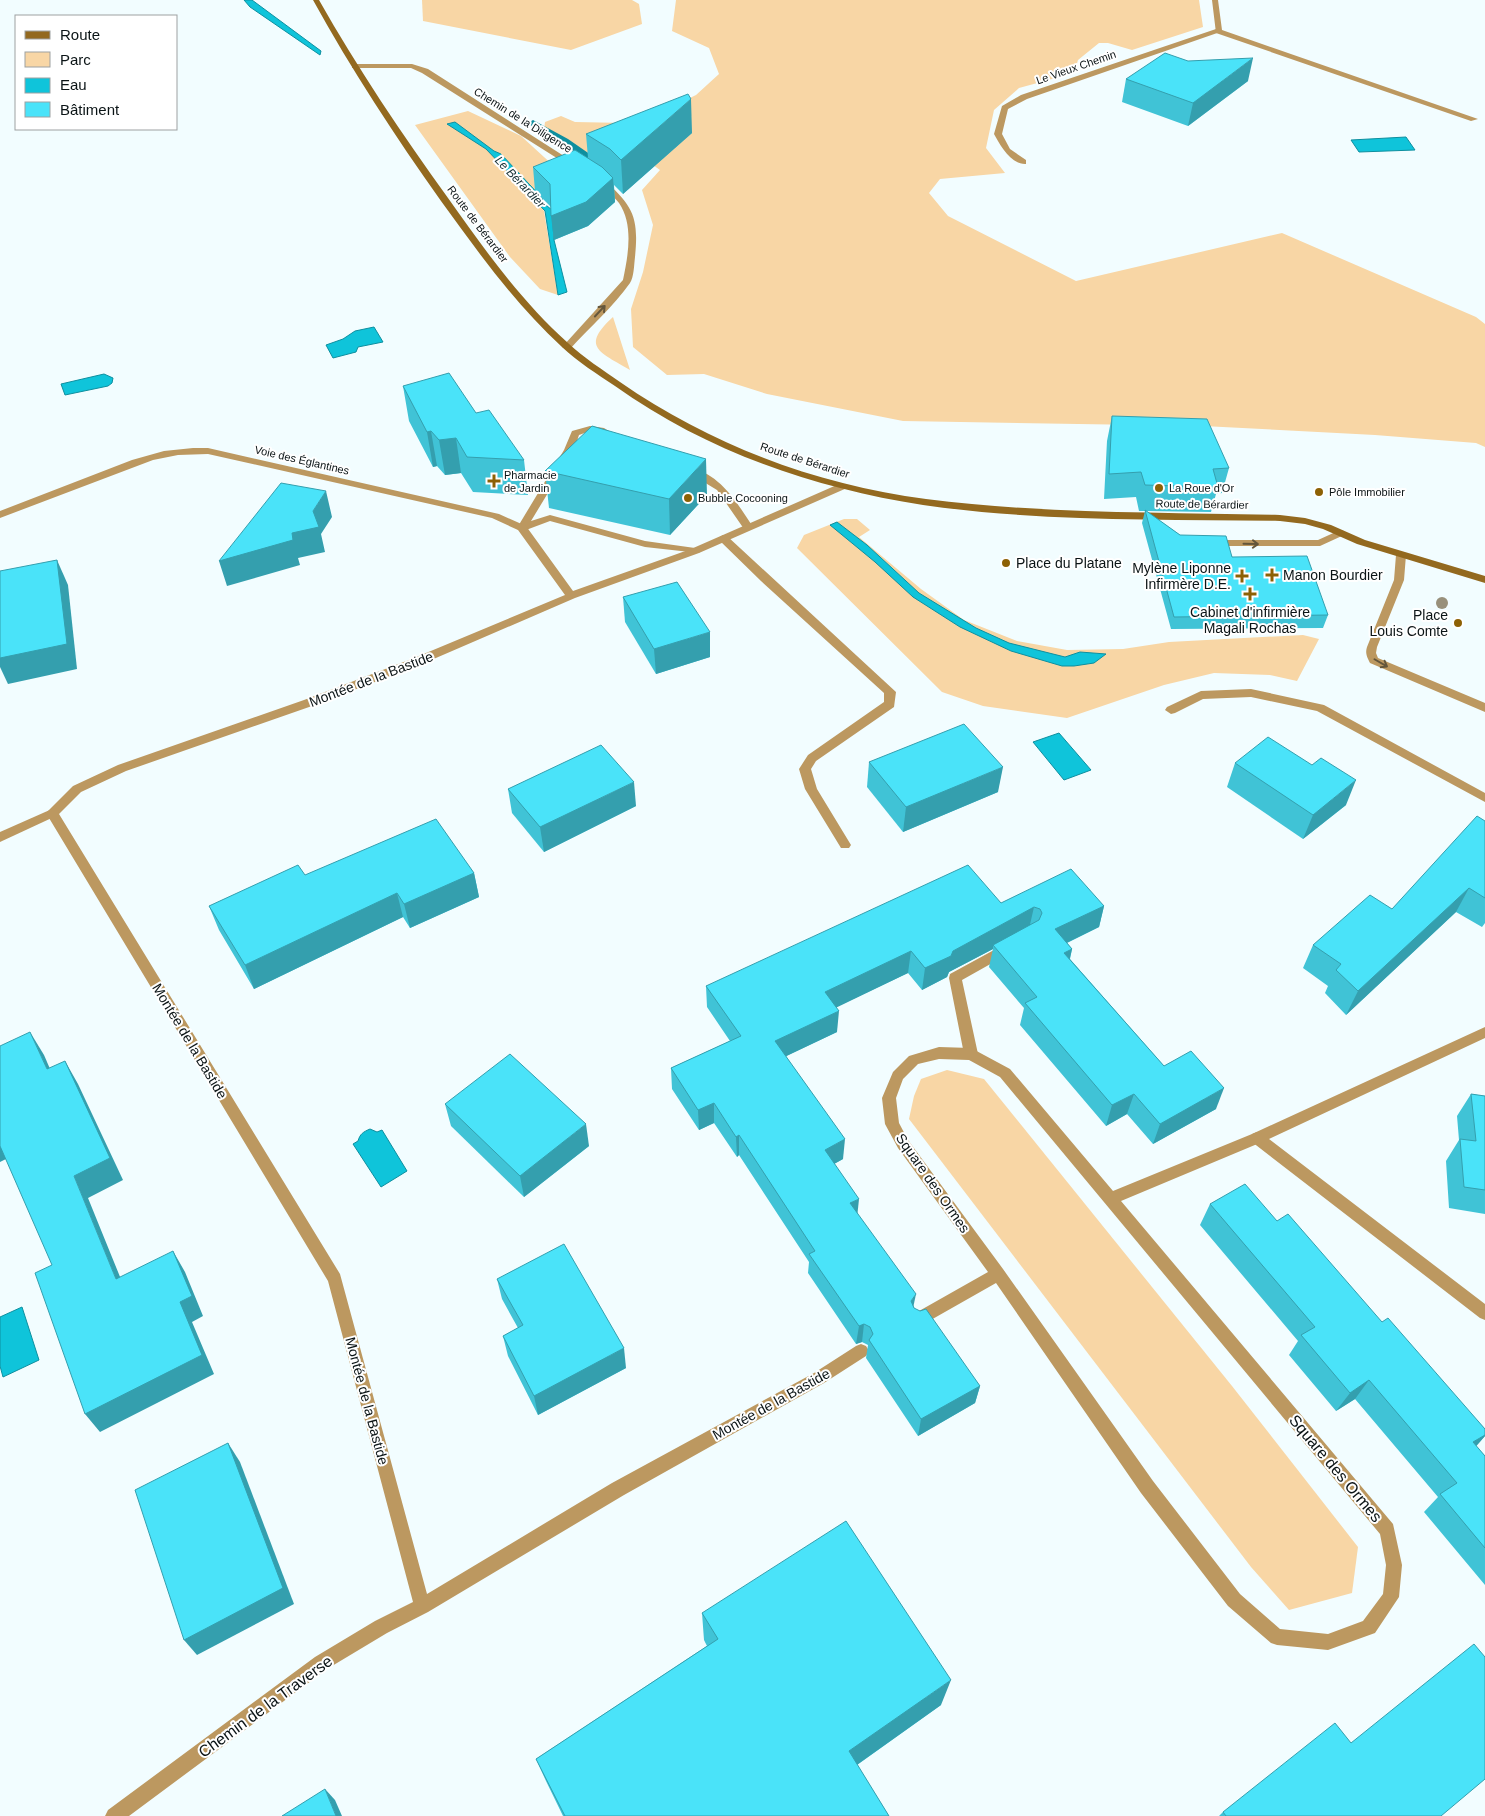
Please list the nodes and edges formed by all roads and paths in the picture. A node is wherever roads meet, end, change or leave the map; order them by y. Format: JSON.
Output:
{"nodes":[{"id":1,"x":316,"y":0,"type":"edge"},
{"id":2,"x":1214,"y":0,"type":"edge"},
{"id":3,"x":1218,"y":31,"type":"junction"},
{"id":4,"x":355,"y":66,"type":"junction"},
{"id":5,"x":1474,"y":120,"type":"dead end"},
{"id":6,"x":1024,"y":162,"type":"dead end"},
{"id":7,"x":567,"y":347,"type":"junction"},
{"id":8,"x":612,"y":436,"type":"edge"},
{"id":9,"x":683,"y":467,"type":"edge"},
{"id":10,"x":843,"y":486,"type":"junction"},
{"id":11,"x":0,"y":515,"type":"edge"},
{"id":12,"x":1142,"y":515,"type":"junction"},
{"id":13,"x":1156,"y":526,"type":"edge"},
{"id":14,"x":748,"y":527,"type":"junction"},
{"id":15,"x":522,"y":528,"type":"junction"},
{"id":16,"x":1340,"y":533,"type":"junction"},
{"id":17,"x":723,"y":538,"type":"junction"},
{"id":18,"x":1196,"y":543,"type":"edge"},
{"id":19,"x":695,"y":551,"type":"junction"},
{"id":20,"x":1401,"y":555,"type":"junction"},
{"id":21,"x":1485,"y":580,"type":"edge"},
{"id":22,"x":571,"y":596,"type":"junction"},
{"id":23,"x":1485,"y":708,"type":"edge"},
{"id":24,"x":1171,"y":710,"type":"dead end"},
{"id":25,"x":1485,"y":798,"type":"edge"},
{"id":26,"x":52,"y":814,"type":"junction"},
{"id":27,"x":0,"y":837,"type":"edge"},
{"id":28,"x":846,"y":845,"type":"dead end"},
{"id":29,"x":1013,"y":945,"type":"edge"},
{"id":30,"x":1485,"y":1032,"type":"edge"},
{"id":31,"x":971,"y":1054,"type":"junction"},
{"id":32,"x":1258,"y":1138,"type":"junction"},
{"id":33,"x":1112,"y":1198,"type":"junction"},
{"id":34,"x":998,"y":1274,"type":"junction"},
{"id":35,"x":1485,"y":1313,"type":"edge"},
{"id":36,"x":917,"y":1320,"type":"edge"},
{"id":37,"x":861,"y":1351,"type":"dead end"},
{"id":38,"x":422,"y":1606,"type":"junction"},
{"id":39,"x":114,"y":1816,"type":"edge"}],
"edges":[{"from":1,"to":4,"type":"main road","name":"Route de Bérardier"},
{"from":2,"to":3,"type":"street"},
{"from":3,"to":5,"type":"street"},
{"from":3,"to":6,"type":"street","name":"Le Vieux Chemin"},
{"from":4,"to":7,"type":"main road","name":"Route de Bérardier"},
{"from":7,"to":4,"type":"street","name":"Chemin de la Diligence","one_way":true},
{"from":7,"to":10,"type":"main road","name":"Route de Bérardier"},
{"from":8,"to":15,"type":"street"},
{"from":9,"to":14,"type":"street"},
{"from":10,"to":12,"type":"main road","name":"Route de Bérardier"},
{"from":10,"to":14,"type":"street","name":"Montée de la Bastide"},
{"from":11,"to":15,"type":"street","name":"Voie des Églantines"},
{"from":12,"to":13,"type":"street"},
{"from":12,"to":16,"type":"main road","name":"Route de Bérardier"},
{"from":14,"to":17,"type":"street","name":"Montée de la Bastide"},
{"from":15,"to":19,"type":"street"},
{"from":15,"to":22,"type":"street"},
{"from":18,"to":16,"type":"street","one_way":true},
{"from":16,"to":20,"type":"main road","name":"Route de Bérardier"},
{"from":17,"to":19,"type":"street","name":"Montée de la Bastide"},
{"from":17,"to":28,"type":"street"},
{"from":19,"to":22,"type":"street","name":"Montée de la Bastide"},
{"from":20,"to":21,"type":"main road","name":"Route de Bérardier"},
{"from":20,"to":23,"type":"street","one_way":true},
{"from":22,"to":26,"type":"street","name":"Montée de la Bastide"},
{"from":24,"to":25,"type":"street"},
{"from":26,"to":27,"type":"street"},
{"from":26,"to":38,"type":"street","name":"Montée de la Bastide"},
{"from":29,"to":31,"type":"street"},
{"from":30,"to":32,"type":"street"},
{"from":31,"to":33,"type":"street","name":"Square des Ormes"},
{"from":31,"to":34,"type":"street","name":"Square des Ormes"},
{"from":32,"to":33,"type":"street"},
{"from":32,"to":35,"type":"street"},
{"from":33,"to":34,"type":"street","name":"Square des Ormes"},
{"from":34,"to":36,"type":"street"},
{"from":37,"to":38,"type":"street","name":"Montée de la Bastide"},
{"from":38,"to":39,"type":"street","name":"Chemin de la Traverse"}]}
